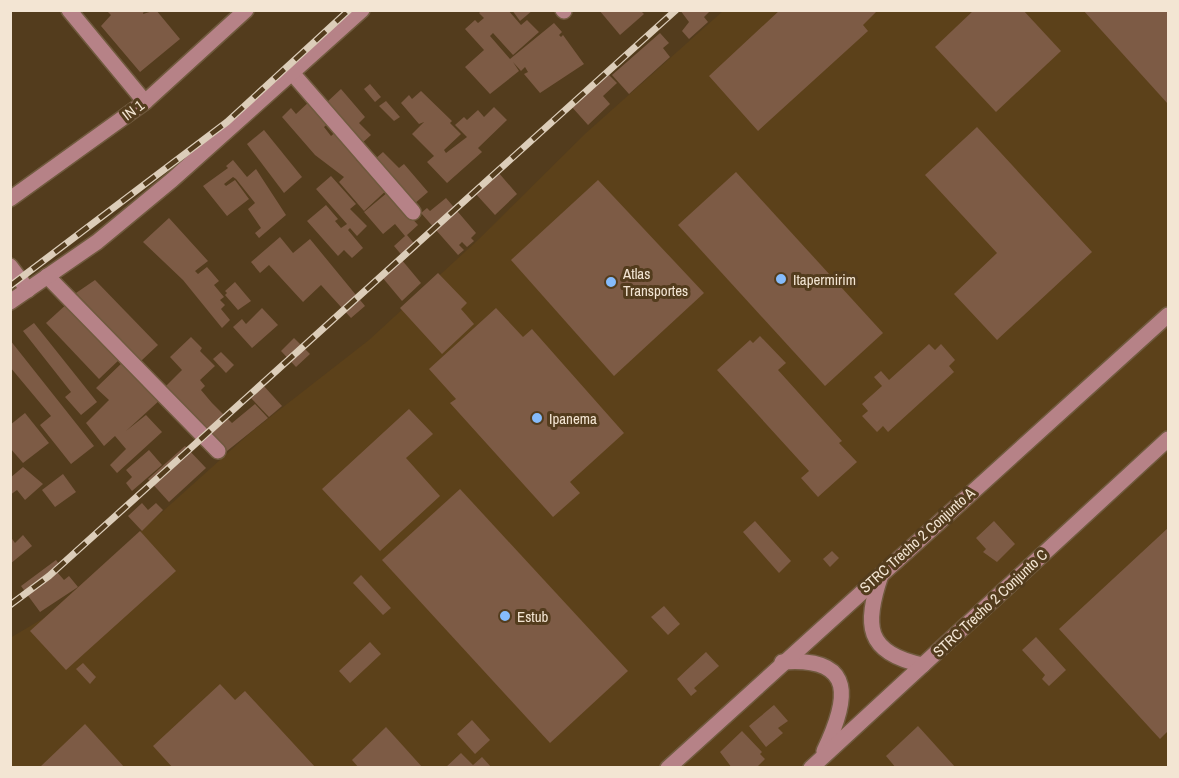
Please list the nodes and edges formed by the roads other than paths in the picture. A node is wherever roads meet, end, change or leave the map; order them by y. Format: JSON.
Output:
{"nodes":[{"id":1,"x":69,"y":10,"type":"edge"},
{"id":2,"x":246,"y":10,"type":"edge"},
{"id":3,"x":362,"y":10,"type":"edge"},
{"id":4,"x":293,"y":74,"type":"junction"},
{"id":5,"x":145,"y":102,"type":"junction"},
{"id":6,"x":10,"y":199,"type":"edge"},
{"id":7,"x":413,"y":212,"type":"dead end"},
{"id":8,"x":10,"y":266,"type":"edge"},
{"id":9,"x":47,"y":276,"type":"junction"},
{"id":10,"x":28,"y":290,"type":"junction"},
{"id":11,"x":10,"y":302,"type":"edge"},
{"id":12,"x":1168,"y":315,"type":"edge"},
{"id":13,"x":1168,"y":438,"type":"edge"},
{"id":14,"x":218,"y":451,"type":"dead end"},
{"id":15,"x":882,"y":572,"type":"junction"},
{"id":16,"x":782,"y":662,"type":"junction"},
{"id":17,"x":923,"y":665,"type":"junction"},
{"id":18,"x":816,"y":764,"type":"edge"},
{"id":19,"x":668,"y":768,"type":"edge"}],
"edges":[{"from":1,"to":5,"type":"street"},
{"from":2,"to":5,"type":"street","name":"IN 1"},
{"from":3,"to":4,"type":"street"},
{"from":4,"to":7,"type":"street"},
{"from":4,"to":9,"type":"street"},
{"from":5,"to":6,"type":"street","name":"IN 1"},
{"from":8,"to":10,"type":"street"},
{"from":9,"to":10,"type":"street"},
{"from":9,"to":14,"type":"street"},
{"from":10,"to":11,"type":"street"},
{"from":12,"to":15,"type":"street","name":"STRC Trecho 2 Conjunto A"},
{"from":13,"to":17,"type":"street","name":"STRC Trecho 2 Conjunto C"},
{"from":15,"to":16,"type":"street","name":"STRC Trecho 2 Conjunto A"},
{"from":15,"to":17,"type":"street"},
{"from":16,"to":18,"type":"street"},
{"from":16,"to":19,"type":"street","name":"STRC Trecho 2 Conjunto A"},
{"from":17,"to":18,"type":"street","name":"STRC Trecho 2 Conjunto C"}]}
